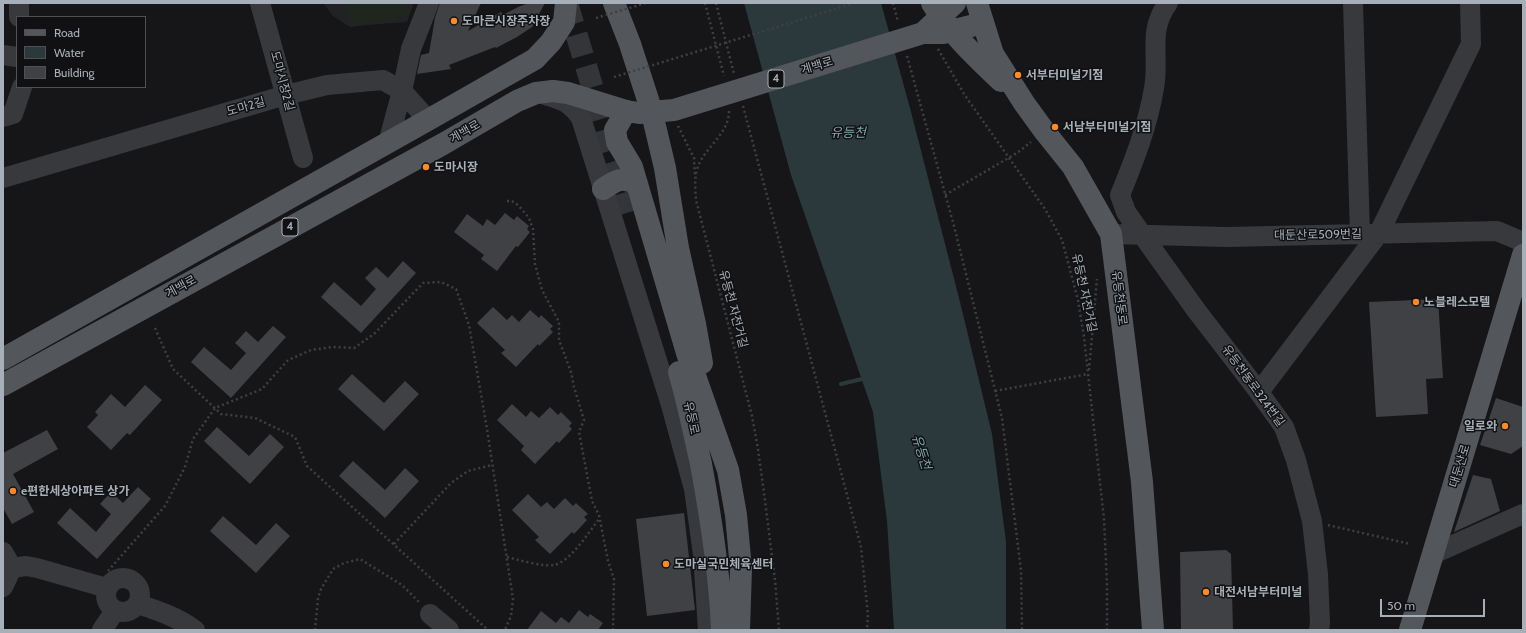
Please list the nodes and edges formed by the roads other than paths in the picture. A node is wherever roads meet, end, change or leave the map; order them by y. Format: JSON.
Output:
{"nodes":[{"id":1,"x":18,"y":3,"type":"edge"},
{"id":2,"x":260,"y":3,"type":"edge"},
{"id":3,"x":429,"y":3,"type":"edge"},
{"id":4,"x":614,"y":3,"type":"edge"},
{"id":5,"x":932,"y":3,"type":"edge"},
{"id":6,"x":955,"y":3,"type":"edge"},
{"id":7,"x":1168,"y":3,"type":"edge"},
{"id":8,"x":1353,"y":3,"type":"edge"},
{"id":9,"x":1470,"y":3,"type":"edge"},
{"id":10,"x":563,"y":10,"type":"edge"},
{"id":11,"x":980,"y":13,"type":"edge"},
{"id":12,"x":19,"y":16,"type":"edge"},
{"id":13,"x":929,"y":37,"type":"junction"},
{"id":14,"x":3,"y":55,"type":"edge"},
{"id":15,"x":16,"y":57,"type":"edge"},
{"id":16,"x":22,"y":88,"type":"edge"},
{"id":17,"x":402,"y":90,"type":"junction"},
{"id":18,"x":536,"y":93,"type":"junction"},
{"id":19,"x":286,"y":95,"type":"junction"},
{"id":20,"x":1024,"y":103,"type":"junction"},
{"id":21,"x":626,"y":111,"type":"junction"},
{"id":22,"x":3,"y":117,"type":"edge"},
{"id":23,"x":428,"y":120,"type":"junction"},
{"id":24,"x":388,"y":143,"type":"junction"},
{"id":25,"x":303,"y":158,"type":"dead end"},
{"id":26,"x":3,"y":178,"type":"edge"},
{"id":27,"x":637,"y":184,"type":"junction"},
{"id":28,"x":603,"y":189,"type":"junction"},
{"id":29,"x":630,"y":212,"type":"tunnel mouth"},
{"id":30,"x":1379,"y":233,"type":"junction"},
{"id":31,"x":1111,"y":234,"type":"junction"},
{"id":32,"x":1143,"y":234,"type":"junction"},
{"id":33,"x":1360,"y":234,"type":"junction"},
{"id":34,"x":1523,"y":242,"type":"edge"},
{"id":35,"x":1523,"y":255,"type":"edge"},
{"id":36,"x":3,"y":359,"type":"edge"},
{"id":37,"x":3,"y":385,"type":"edge"},
{"id":38,"x":1259,"y":392,"type":"junction"},
{"id":39,"x":711,"y":419,"type":"junction"},
{"id":40,"x":1523,"y":514,"type":"edge"},
{"id":41,"x":1433,"y":554,"type":"junction"},
{"id":42,"x":8,"y":560,"type":"edge"},
{"id":43,"x":107,"y":580,"type":"junction"},
{"id":44,"x":3,"y":587,"type":"edge"},
{"id":45,"x":138,"y":604,"type":"junction"},
{"id":46,"x":115,"y":610,"type":"junction"},
{"id":47,"x":430,"y":614,"type":"road end"},
{"id":48,"x":102,"y":630,"type":"edge"},
{"id":49,"x":195,"y":630,"type":"edge"},
{"id":50,"x":449,"y":630,"type":"edge"},
{"id":51,"x":708,"y":630,"type":"edge"},
{"id":52,"x":722,"y":630,"type":"edge"},
{"id":53,"x":739,"y":630,"type":"edge"},
{"id":54,"x":1153,"y":630,"type":"edge"},
{"id":55,"x":1319,"y":630,"type":"edge"},
{"id":56,"x":1410,"y":630,"type":"edge"}],
"edges":[{"from":1,"to":12,"type":"street"},
{"from":2,"to":19,"type":"street","name":"도마시장2길"},
{"from":3,"to":17,"type":"street"},
{"from":4,"to":39,"type":"main road"},
{"from":5,"to":20,"type":"main road"},
{"from":6,"to":13,"type":"main road","name":"계백로","number":"4","bridge":true},
{"from":7,"to":32,"type":"street","name":"유등천동로324번길"},
{"from":8,"to":33,"type":"street"},
{"from":9,"to":30,"type":"street"},
{"from":10,"to":23,"type":"main road","name":"계백로","number":"4"},
{"from":11,"to":13,"type":"main road","bridge":true},
{"from":11,"to":20,"type":"main road","name":"유등천동로"},
{"from":13,"to":21,"type":"main road","name":"계백로","number":"4","bridge":true},
{"from":14,"to":15,"type":"street"},
{"from":16,"to":22,"type":"street"},
{"from":17,"to":19,"type":"street","name":"도마2길"},
{"from":17,"to":23,"type":"street"},
{"from":17,"to":24,"type":"street"},
{"from":18,"to":21,"type":"main road","name":"계백로","number":"4"},
{"from":18,"to":28,"type":"street"},
{"from":18,"to":37,"type":"main road","name":"계백로","number":"4"},
{"from":19,"to":25,"type":"street","name":"도마시장2길"},
{"from":19,"to":26,"type":"street","name":"도마2길"},
{"from":20,"to":31,"type":"main road","name":"유등천동로"},
{"from":21,"to":27,"type":"main road"},
{"from":23,"to":24,"type":"main road","name":"계백로","number":"4"},
{"from":24,"to":36,"type":"main road","name":"계백로","number":"4"},
{"from":27,"to":28,"type":"main road"},
{"from":27,"to":39,"type":"main road"},
{"from":28,"to":51,"type":"street"},
{"from":29,"to":52,"type":"main road","name":"유등로"},
{"from":30,"to":33,"type":"street","name":"대둔산로509번길"},
{"from":30,"to":34,"type":"street","name":"대둔산로509번길"},
{"from":30,"to":38,"type":"street"},
{"from":31,"to":32,"type":"street","name":"대둔산로509번길"},
{"from":31,"to":54,"type":"main road","name":"유등천동로"},
{"from":32,"to":33,"type":"street","name":"대둔산로509번길"},
{"from":32,"to":38,"type":"street","name":"유등천동로324번길"},
{"from":35,"to":41,"type":"main road","name":"대둔산로"},
{"from":38,"to":55,"type":"street","name":"유등천동로324번길"},
{"from":39,"to":53,"type":"main road","name":"유등로"},
{"from":40,"to":41,"type":"street"},
{"from":41,"to":56,"type":"main road","name":"대둔산로"},
{"from":42,"to":43,"type":"street"},
{"from":42,"to":44,"type":"street"},
{"from":43,"to":45,"type":"street"},
{"from":43,"to":46,"type":"street"},
{"from":45,"to":46,"type":"street"},
{"from":45,"to":49,"type":"street"},
{"from":46,"to":48,"type":"street"},
{"from":47,"to":50,"type":"street"}]}
